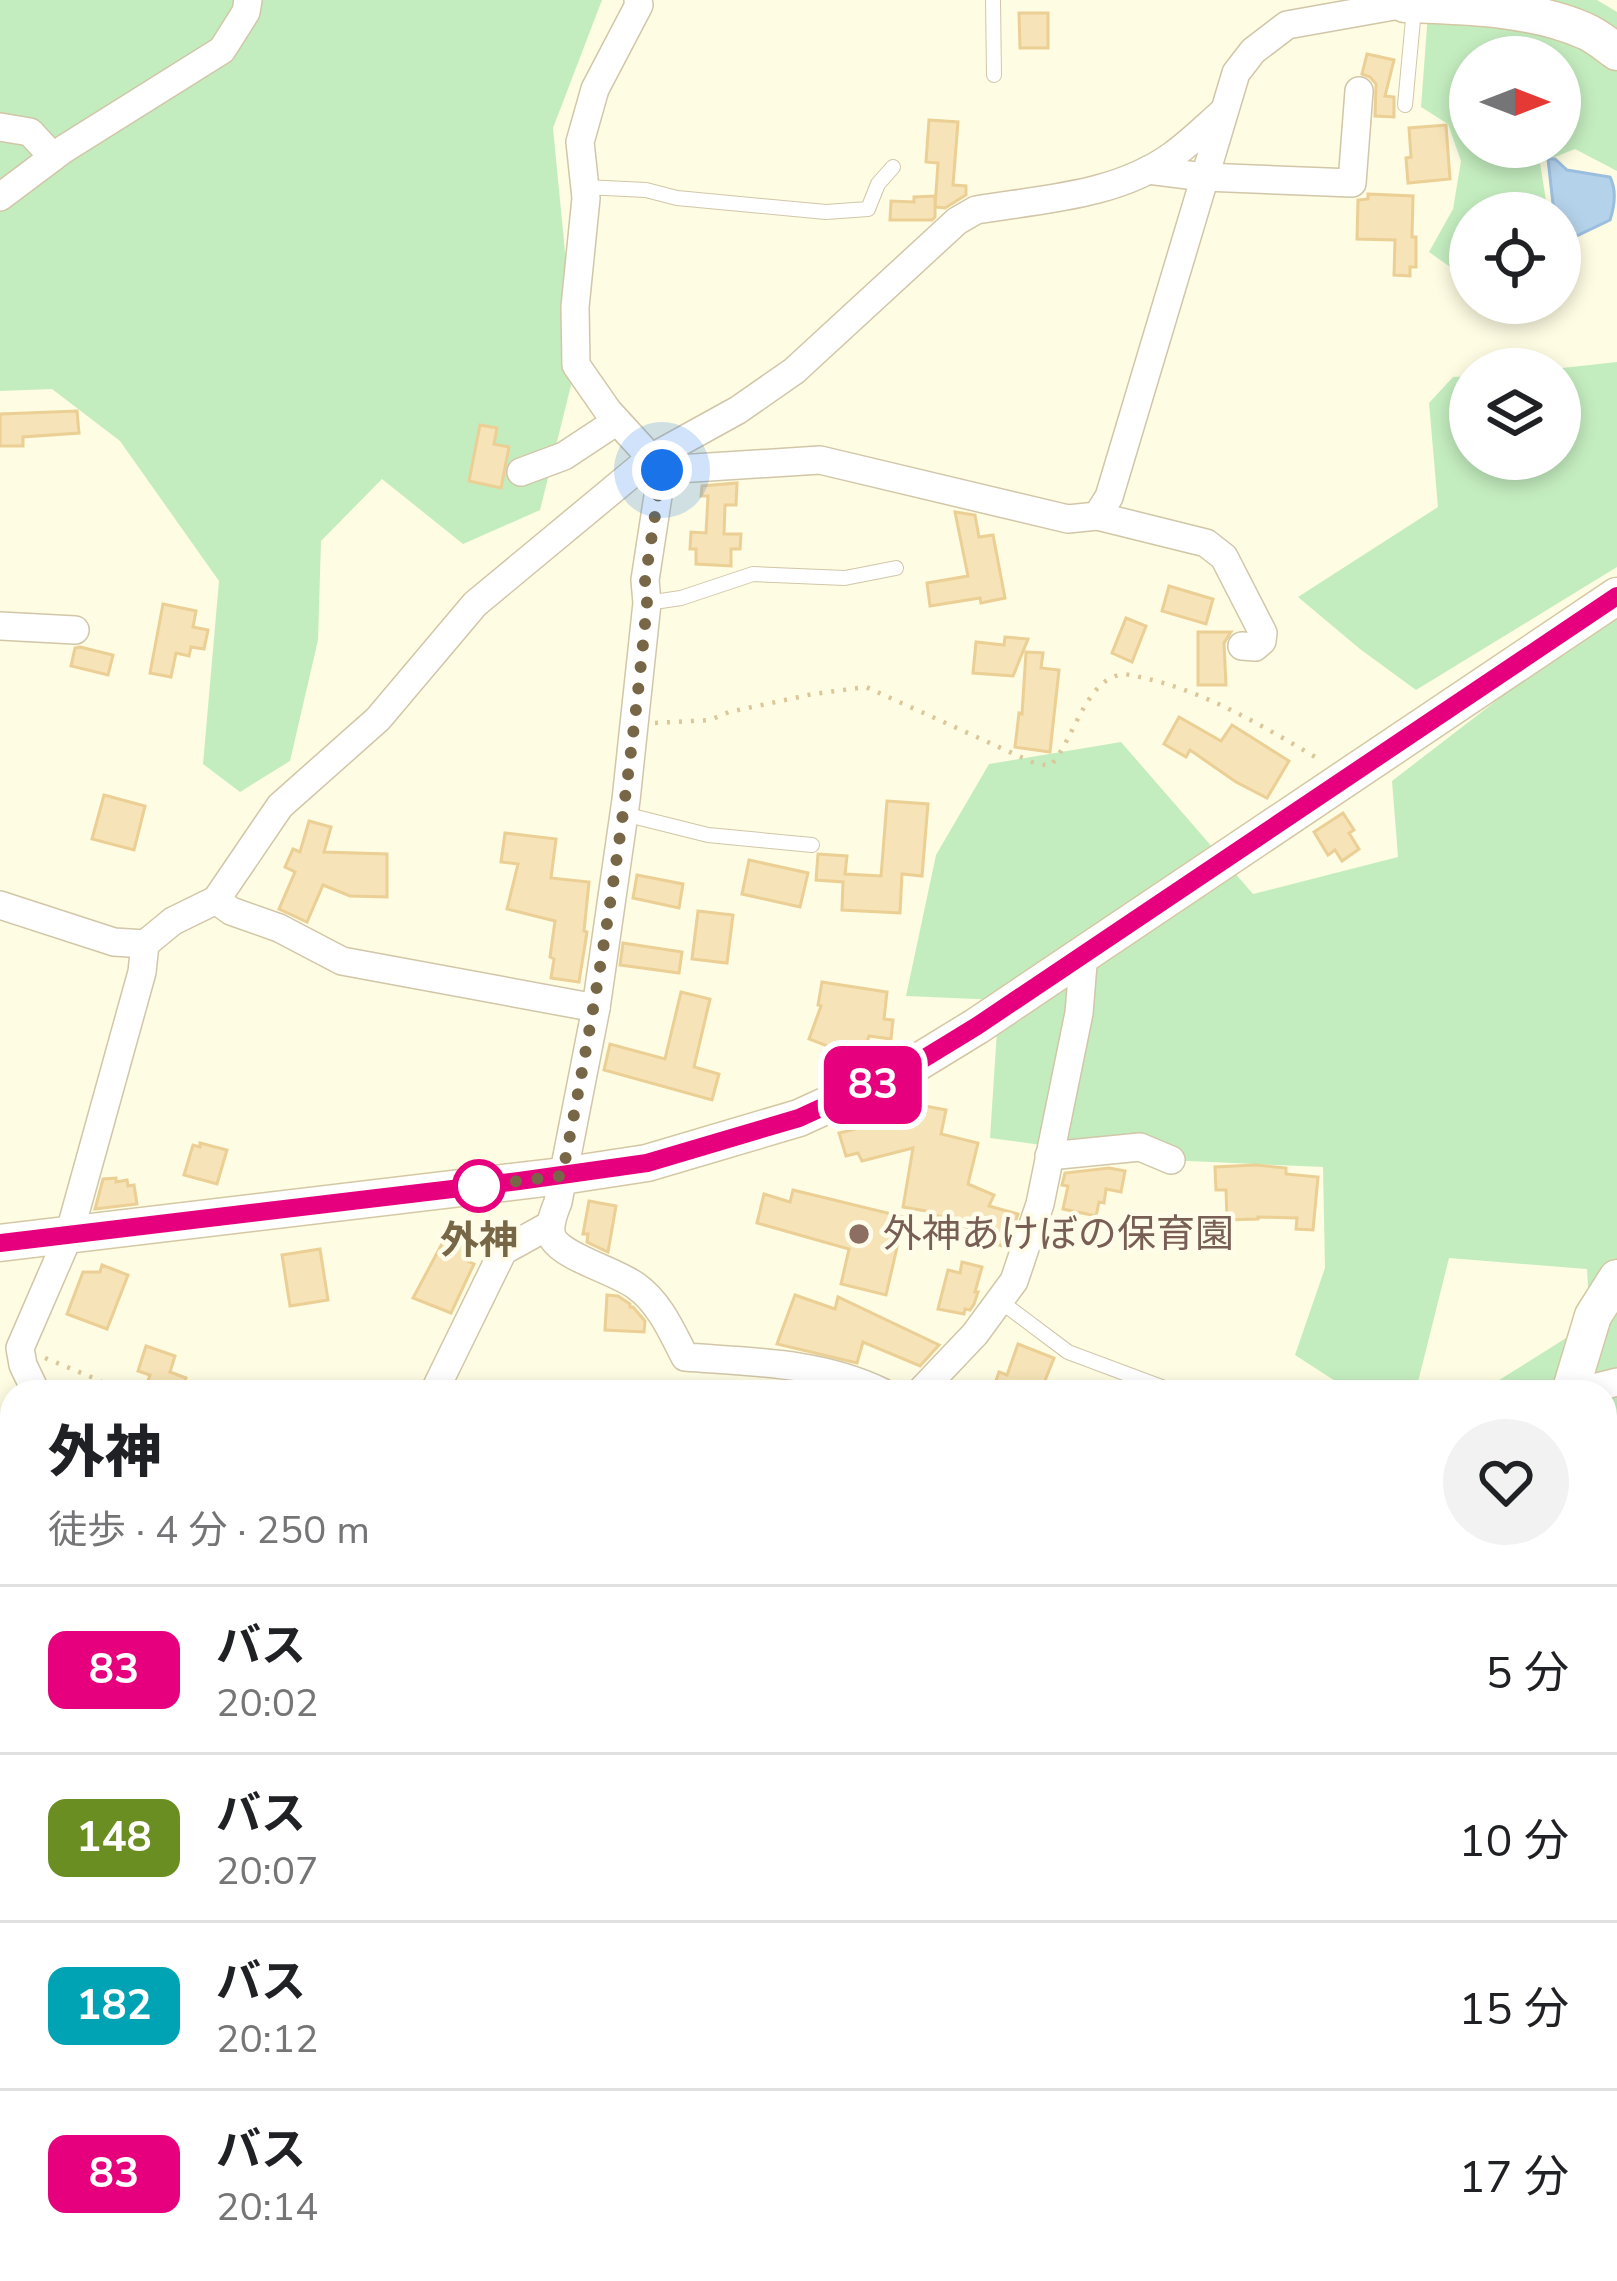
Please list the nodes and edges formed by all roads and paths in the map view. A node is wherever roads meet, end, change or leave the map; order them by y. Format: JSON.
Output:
{"nodes":[{"id":1,"x":248,"y":0,"type":"edge"},
{"id":2,"x":638,"y":0,"type":"edge"},
{"id":3,"x":993,"y":0,"type":"edge"},
{"id":4,"x":1408,"y":3,"type":"edge"},
{"id":5,"x":1617,"y":52,"type":"edge"},
{"id":6,"x":994,"y":75,"type":"dead end"},
{"id":7,"x":1359,"y":91,"type":"dead end"},
{"id":8,"x":1405,"y":105,"type":"dead end"},
{"id":9,"x":1223,"y":112,"type":"junction"},
{"id":10,"x":0,"y":127,"type":"edge"},
{"id":11,"x":53,"y":157,"type":"junction"},
{"id":12,"x":893,"y":167,"type":"dead end"},
{"id":13,"x":1148,"y":170,"type":"junction"},
{"id":14,"x":1204,"y":177,"type":"junction"},
{"id":15,"x":585,"y":188,"type":"junction"},
{"id":16,"x":0,"y":197,"type":"edge"},
{"id":17,"x":617,"y":421,"type":"junction"},
{"id":18,"x":657,"y":464,"type":"junction"},
{"id":19,"x":521,"y":472,"type":"dead end"},
{"id":20,"x":1097,"y":516,"type":"junction"},
{"id":21,"x":896,"y":568,"type":"dead end"},
{"id":22,"x":1617,"y":596,"type":"edge"},
{"id":23,"x":647,"y":603,"type":"junction"},
{"id":24,"x":0,"y":626,"type":"edge"},
{"id":25,"x":75,"y":630,"type":"dead end"},
{"id":26,"x":1242,"y":646,"type":"dead end"},
{"id":27,"x":636,"y":720,"type":"junction"},
{"id":28,"x":1348,"y":776,"type":"junction"},
{"id":29,"x":624,"y":814,"type":"junction"},
{"id":30,"x":812,"y":845,"type":"dead end"},
{"id":31,"x":216,"y":901,"type":"junction"},
{"id":32,"x":0,"y":905,"type":"edge"},
{"id":33,"x":145,"y":944,"type":"junction"},
{"id":34,"x":1084,"y":952,"type":"junction"},
{"id":35,"x":596,"y":1008,"type":"junction"},
{"id":36,"x":1049,"y":1156,"type":"junction"},
{"id":37,"x":1172,"y":1160,"type":"dead end"},
{"id":38,"x":562,"y":1176,"type":"junction"},
{"id":39,"x":550,"y":1225,"type":"junction"},
{"id":40,"x":70,"y":1235,"type":"junction"},
{"id":41,"x":0,"y":1243,"type":"edge"},
{"id":42,"x":1617,"y":1278,"type":"edge"},
{"id":43,"x":1000,"y":1301,"type":"junction"},
{"id":44,"x":20,"y":1348,"type":"junction"},
{"id":45,"x":30,"y":1380,"type":"edge"},
{"id":46,"x":99,"y":1380,"type":"edge"},
{"id":47,"x":440,"y":1380,"type":"edge"},
{"id":48,"x":857,"y":1380,"type":"edge"},
{"id":49,"x":931,"y":1380,"type":"edge"},
{"id":50,"x":1142,"y":1380,"type":"edge"},
{"id":51,"x":1577,"y":1380,"type":"edge"}],
"edges":[{"from":1,"to":11,"type":"street"},
{"from":2,"to":15,"type":"street"},
{"from":3,"to":6,"type":"lane"},
{"from":4,"to":5,"type":"main road"},
{"from":4,"to":8,"type":"lane"},
{"from":4,"to":9,"type":"street"},
{"from":7,"to":14,"type":"street"},
{"from":9,"to":13,"type":"street"},
{"from":9,"to":14,"type":"street"},
{"from":10,"to":11,"type":"street"},
{"from":11,"to":16,"type":"street"},
{"from":12,"to":15,"type":"lane"},
{"from":13,"to":14,"type":"street"},
{"from":13,"to":18,"type":"street"},
{"from":14,"to":20,"type":"street"},
{"from":15,"to":17,"type":"street"},
{"from":17,"to":18,"type":"street"},
{"from":17,"to":19,"type":"street"},
{"from":18,"to":20,"type":"street"},
{"from":18,"to":23,"type":"street"},
{"from":18,"to":31,"type":"street"},
{"from":20,"to":26,"type":"street"},
{"from":21,"to":23,"type":"lane"},
{"from":22,"to":28,"type":"main road"},
{"from":23,"to":27,"type":"street"},
{"from":24,"to":25,"type":"street"},
{"from":27,"to":28,"type":"path"},
{"from":27,"to":29,"type":"street"},
{"from":28,"to":34,"type":"main road"},
{"from":29,"to":30,"type":"lane"},
{"from":29,"to":35,"type":"street"},
{"from":31,"to":33,"type":"street"},
{"from":31,"to":35,"type":"street"},
{"from":32,"to":33,"type":"street"},
{"from":33,"to":40,"type":"street"},
{"from":34,"to":36,"type":"street"},
{"from":34,"to":38,"type":"main road"},
{"from":35,"to":38,"type":"street"},
{"from":36,"to":37,"type":"street"},
{"from":36,"to":43,"type":"street"},
{"from":38,"to":39,"type":"street"},
{"from":38,"to":40,"type":"main road"},
{"from":39,"to":47,"type":"street"},
{"from":39,"to":48,"type":"street"},
{"from":40,"to":41,"type":"main road"},
{"from":40,"to":44,"type":"street"},
{"from":42,"to":51,"type":"main road"},
{"from":43,"to":49,"type":"street"},
{"from":43,"to":50,"type":"lane"},
{"from":44,"to":45,"type":"street"},
{"from":44,"to":46,"type":"path"}]}
